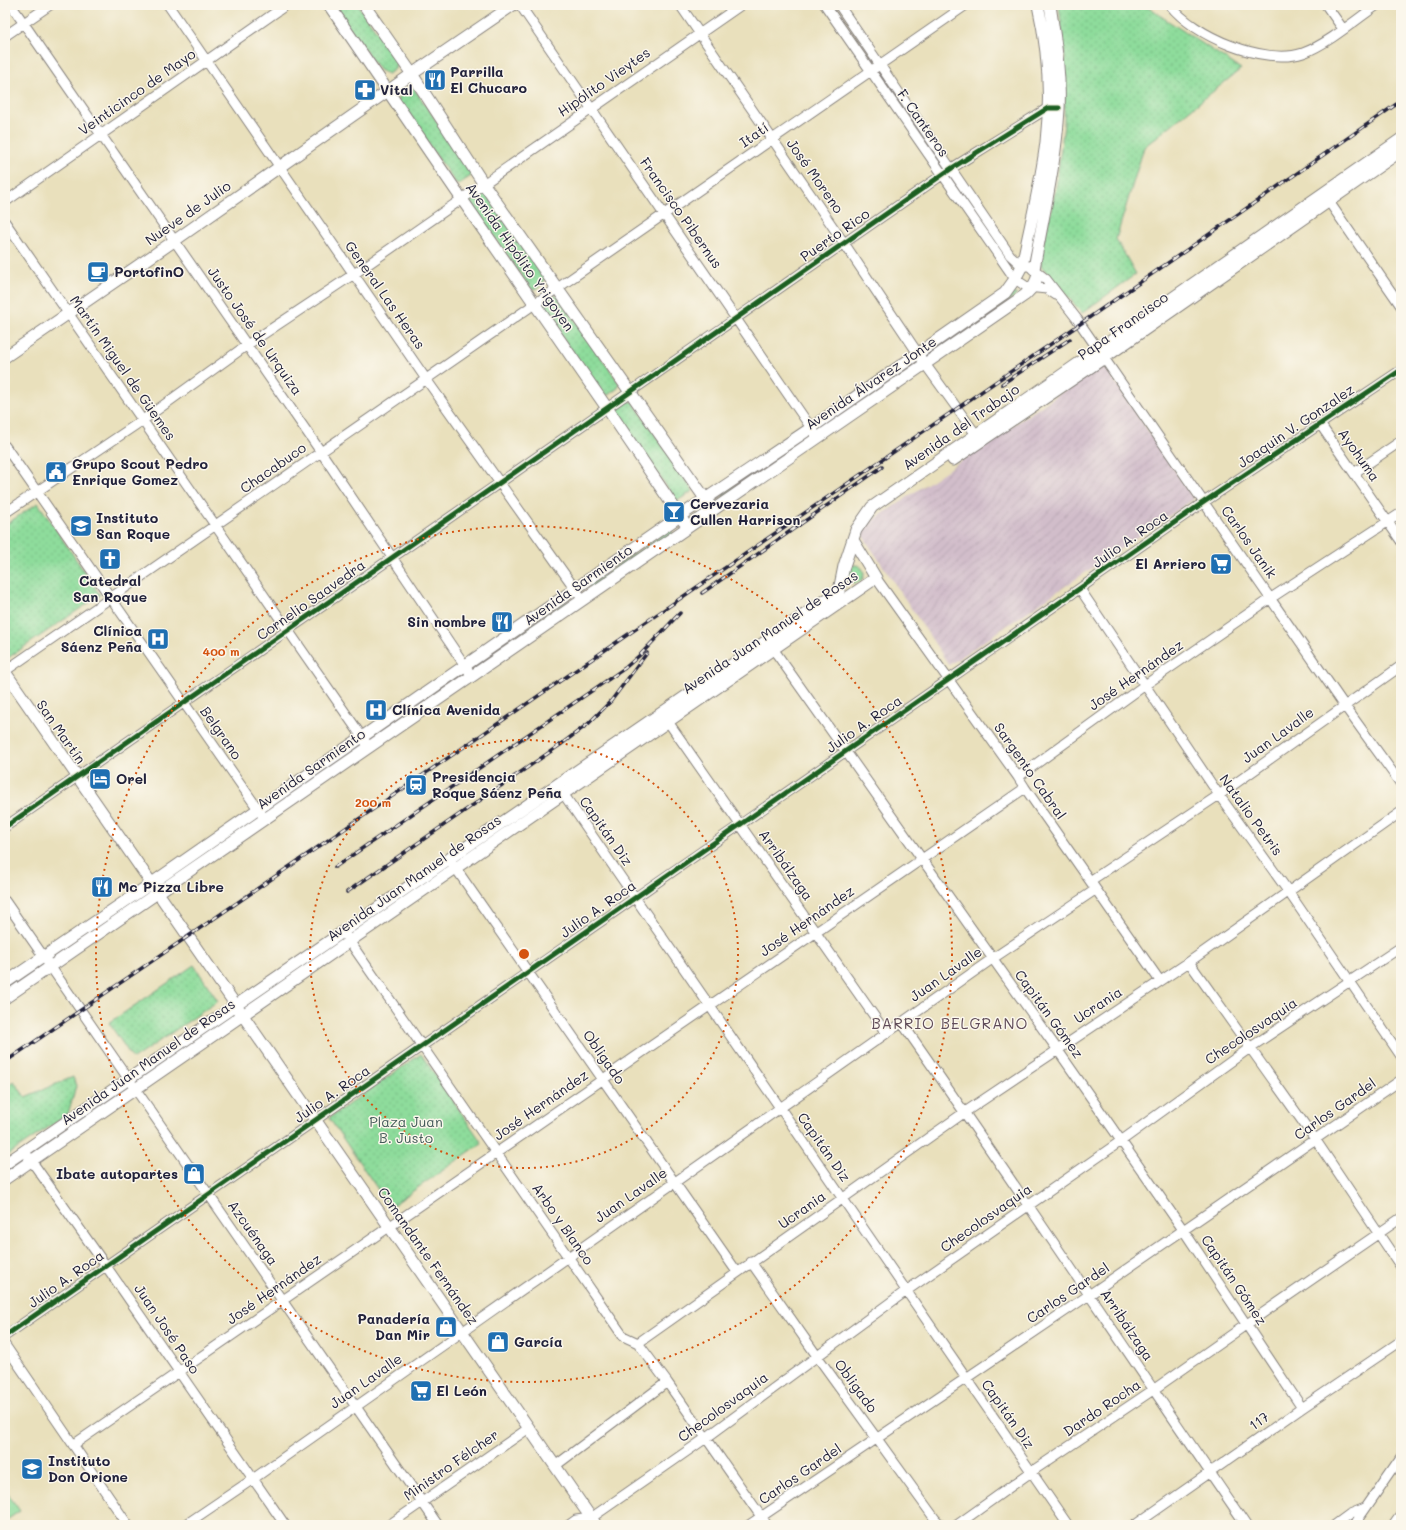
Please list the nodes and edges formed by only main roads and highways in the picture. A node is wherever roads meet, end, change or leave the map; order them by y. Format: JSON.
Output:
{"nodes":[{"id":1,"x":329,"y":5,"type":"edge"},
{"id":2,"x":364,"y":5,"type":"edge"},
{"id":3,"x":513,"y":5,"type":"edge"},
{"id":4,"x":1038,"y":5,"type":"edge"},
{"id":5,"x":1050,"y":5,"type":"edge"},
{"id":6,"x":412,"y":74,"type":"junction"},
{"id":7,"x":388,"y":91,"type":"junction"},
{"id":8,"x":1053,"y":108,"type":"junction"},
{"id":9,"x":1401,"y":139,"type":"edge"},
{"id":10,"x":1401,"y":151,"type":"edge"},
{"id":11,"x":1326,"y":197,"type":"junction"},
{"id":12,"x":1102,"y":353,"type":"joint"},
{"id":13,"x":5,"y":358,"type":"edge"},
{"id":14,"x":705,"y":499,"type":"junction"},
{"id":15,"x":713,"y":510,"type":"junction"},
{"id":16,"x":680,"y":516,"type":"junction"},
{"id":17,"x":687,"y":527,"type":"junction"},
{"id":18,"x":853,"y":540,"type":"junction"},
{"id":19,"x":864,"y":558,"type":"junction"},
{"id":20,"x":844,"y":566,"type":"junction"},
{"id":21,"x":841,"y":587,"type":"junction"},
{"id":22,"x":854,"y":593,"type":"junction"},
{"id":23,"x":770,"y":644,"type":"junction"},
{"id":24,"x":5,"y":672,"type":"edge"},
{"id":25,"x":452,"y":863,"type":"junction"},
{"id":26,"x":155,"y":888,"type":"junction"},
{"id":27,"x":5,"y":983,"type":"edge"},
{"id":28,"x":5,"y":998,"type":"edge"},
{"id":29,"x":236,"y":1005,"type":"junction"},
{"id":30,"x":243,"y":1015,"type":"junction"},
{"id":31,"x":5,"y":1164,"type":"edge"},
{"id":32,"x":5,"y":1179,"type":"edge"},
{"id":33,"x":1401,"y":1518,"type":"edge"},
{"id":34,"x":593,"y":1521,"type":"edge"},
{"id":35,"x":1396,"y":1525,"type":"edge"}],
"edges":[{"from":1,"to":7,"type":"main road","name":"Avenida Hipólito Yrigoyen"},
{"from":2,"to":6,"type":"main road","name":"Avenida Hipólito Yrigoyen"},
{"from":3,"to":6,"type":"main road","name":"Nueve de Julio"},
{"from":4,"to":8,"type":"main road"},
{"from":5,"to":8,"type":"main road"},
{"from":6,"to":7,"type":"main road","name":"Nueve de Julio"},
{"from":6,"to":14,"type":"main road","name":"Avenida Hipólito Yrigoyen"},
{"from":7,"to":13,"type":"main road","name":"Nueve de Julio"},
{"from":7,"to":16,"type":"main road","name":"Avenida Hipólito Yrigoyen"},
{"from":8,"to":14,"type":"main road","name":"Avenida Álvarez Jonte"},
{"from":8,"to":15,"type":"main road","name":"Avenida Álvarez Jonte"},
{"from":9,"to":11,"type":"main road","name":"Papa Francisco"},
{"from":10,"to":11,"type":"main road","name":"Papa Francisco"},
{"from":11,"to":12,"type":"main road","name":"Papa Francisco"},
{"from":12,"to":18,"type":"main road","name":"Avenida del Trabajo"},
{"from":14,"to":15,"type":"main road","name":"Avenida Hipólito Yrigoyen"},
{"from":14,"to":16,"type":"main road","name":"Avenida Sarmiento"},
{"from":15,"to":17,"type":"main road","name":"Avenida Sarmiento"},
{"from":16,"to":17,"type":"main road","name":"Avenida Hipólito Yrigoyen"},
{"from":16,"to":26,"type":"main road","name":"Avenida Sarmiento"},
{"from":17,"to":26,"type":"main road","name":"Avenida Sarmiento"},
{"from":18,"to":19,"type":"main road","name":"Avenida Juan Manuel de Rosas"},
{"from":18,"to":20,"type":"main road","name":"Avenida Juan Manuel de Rosas"},
{"from":19,"to":20,"type":"main road"},
{"from":19,"to":22,"type":"main road","name":"Avenida Juan Manuel de Rosas"},
{"from":20,"to":21,"type":"main road","name":"Avenida Juan Manuel de Rosas"},
{"from":21,"to":22,"type":"main road"},
{"from":21,"to":23,"type":"main road","name":"Avenida Juan Manuel de Rosas"},
{"from":22,"to":23,"type":"main road","name":"Avenida Juan Manuel de Rosas"},
{"from":23,"to":25,"type":"main road","name":"Avenida Juan Manuel de Rosas"},
{"from":24,"to":26,"type":"main road","name":"San Martín"},
{"from":25,"to":29,"type":"main road","name":"Avenida Juan Manuel de Rosas"},
{"from":25,"to":30,"type":"main road","name":"Avenida Juan Manuel de Rosas"},
{"from":26,"to":27,"type":"main road","name":"Avenida Sarmiento"},
{"from":26,"to":28,"type":"main road","name":"Avenida Sarmiento"},
{"from":26,"to":29,"type":"main road","name":"San Martín"},
{"from":29,"to":30,"type":"main road","name":"Comandante Fernández"},
{"from":29,"to":31,"type":"main road","name":"Avenida Juan Manuel de Rosas"},
{"from":30,"to":32,"type":"main road","name":"Avenida Juan Manuel de Rosas"},
{"from":30,"to":34,"type":"main road","name":"Comandante Fernández"},
{"from":33,"to":35,"type":"highway"}]}
